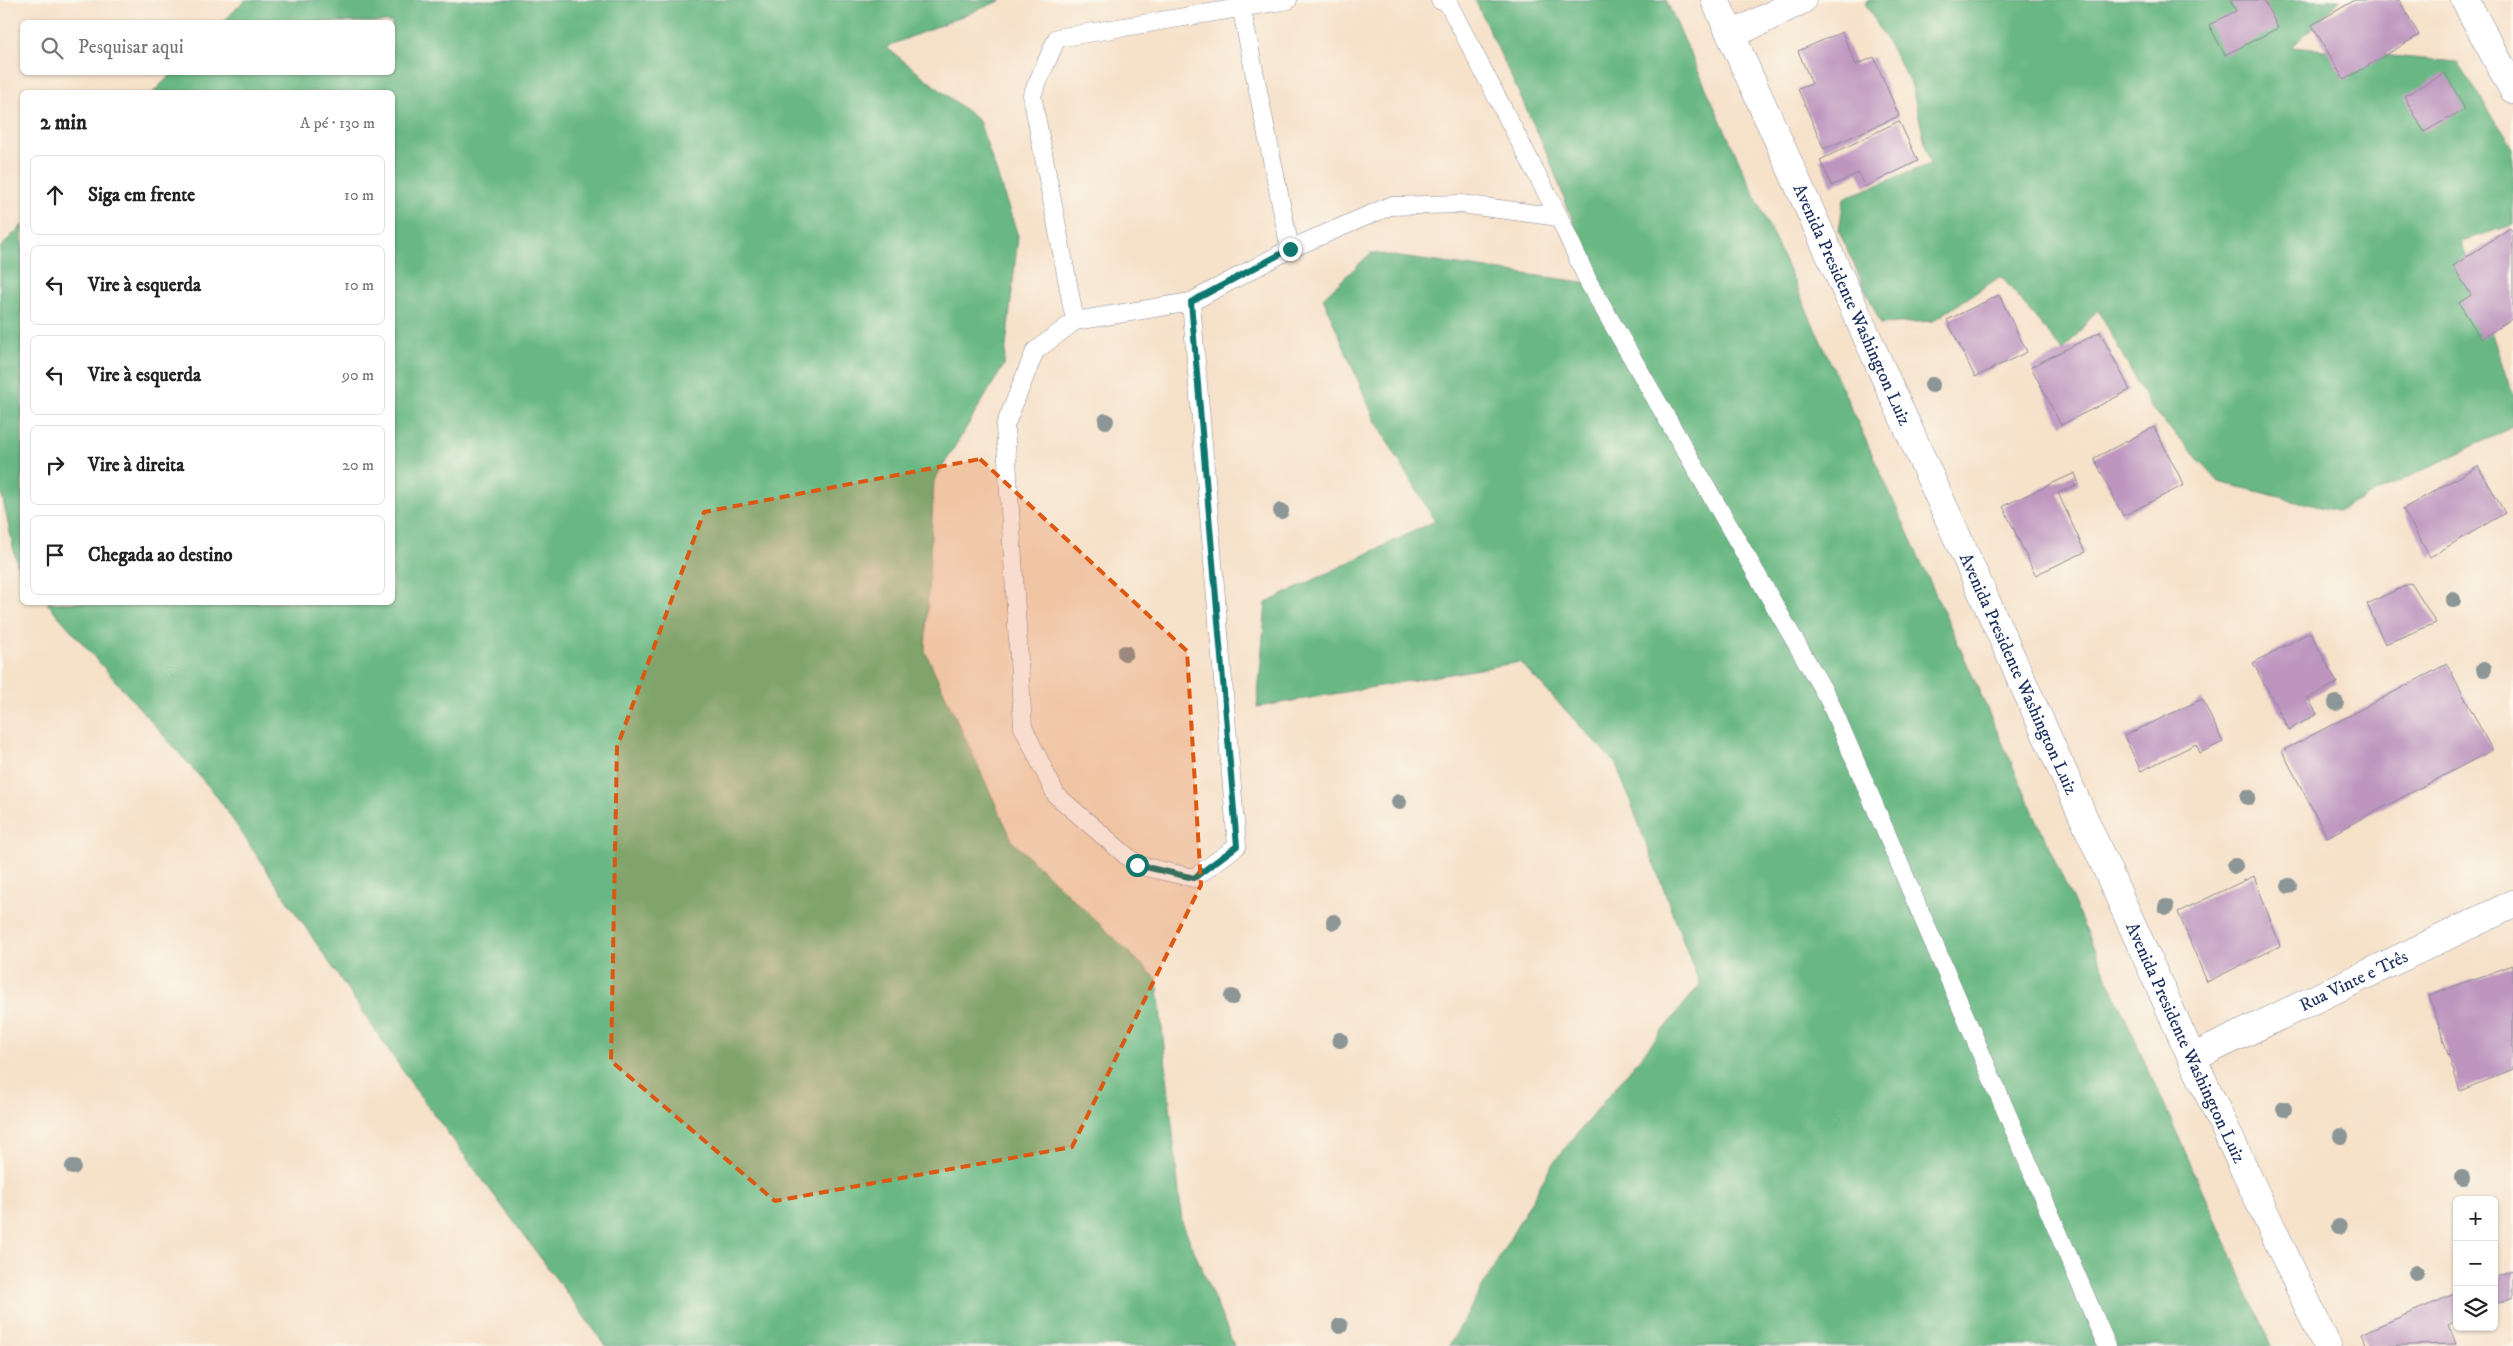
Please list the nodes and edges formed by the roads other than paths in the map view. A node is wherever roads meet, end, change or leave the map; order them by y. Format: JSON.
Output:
{"nodes":[{"id":1,"x":1288,"y":0,"type":"edge"},
{"id":2,"x":1440,"y":0,"type":"edge"},
{"id":3,"x":1715,"y":0,"type":"edge"},
{"id":4,"x":1802,"y":0,"type":"edge"},
{"id":5,"x":2465,"y":0,"type":"edge"},
{"id":6,"x":1241,"y":6,"type":"junction"},
{"id":7,"x":1732,"y":36,"type":"junction"},
{"id":8,"x":2513,"y":89,"type":"edge"},
{"id":9,"x":1559,"y":217,"type":"junction"},
{"id":10,"x":1290,"y":249,"type":"junction"},
{"id":11,"x":1191,"y":302,"type":"junction"},
{"id":12,"x":1075,"y":321,"type":"junction"},
{"id":13,"x":2513,"y":904,"type":"edge"},
{"id":14,"x":2192,"y":1058,"type":"junction"},
{"id":15,"x":2107,"y":1346,"type":"edge"},
{"id":16,"x":2327,"y":1346,"type":"edge"}],
"edges":[{"from":1,"to":6,"type":"lane"},
{"from":2,"to":9,"type":"lane"},
{"from":3,"to":7,"type":"street","name":"Avenida Presidente Washington Luiz"},
{"from":4,"to":7,"type":"street"},
{"from":5,"to":8,"type":"street"},
{"from":6,"to":10,"type":"lane"},
{"from":6,"to":12,"type":"lane"},
{"from":7,"to":14,"type":"street","name":"Avenida Presidente Washington Luiz"},
{"from":9,"to":10,"type":"lane"},
{"from":9,"to":15,"type":"lane"},
{"from":10,"to":11,"type":"lane"},
{"from":11,"to":12,"type":"lane"},
{"from":11,"to":12,"type":"lane"},
{"from":13,"to":14,"type":"street","name":"Rua Vinte e Três"},
{"from":14,"to":16,"type":"street","name":"Avenida Presidente Washington Luiz"}]}
